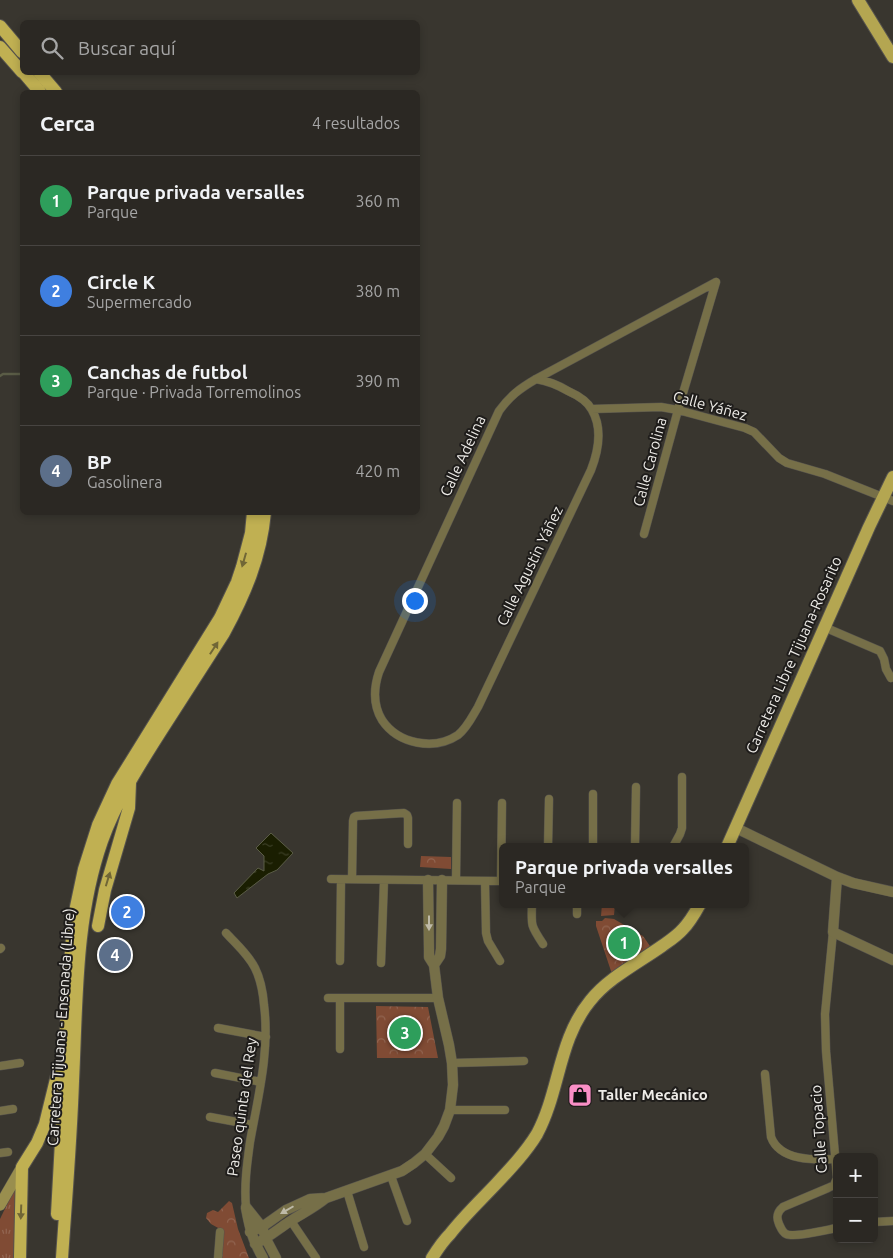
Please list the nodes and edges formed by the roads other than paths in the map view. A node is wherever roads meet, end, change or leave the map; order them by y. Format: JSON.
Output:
{"nodes":[{"id":1,"x":858,"y":0,"type":"edge"},
{"id":2,"x":0,"y":26,"type":"edge"},
{"id":3,"x":0,"y":47,"type":"edge"},
{"id":4,"x":20,"y":50,"type":"edge"},
{"id":5,"x":0,"y":57,"type":"edge"},
{"id":6,"x":893,"y":57,"type":"edge"},
{"id":7,"x":20,"y":69,"type":"edge"},
{"id":8,"x":20,"y":69,"type":"edge"},
{"id":9,"x":25,"y":75,"type":"edge"},
{"id":10,"x":42,"y":75,"type":"edge"},
{"id":11,"x":38,"y":90,"type":"edge"},
{"id":12,"x":54,"y":90,"type":"edge"},
{"id":13,"x":716,"y":282,"type":"joint"},
{"id":14,"x":536,"y":380,"type":"junction"},
{"id":15,"x":592,"y":409,"type":"junction"},
{"id":16,"x":678,"y":410,"type":"junction"},
{"id":17,"x":893,"y":477,"type":"edge"},
{"id":18,"x":889,"y":499,"type":"edge"},
{"id":19,"x":253,"y":515,"type":"edge"},
{"id":20,"x":265,"y":515,"type":"edge"},
{"id":21,"x":644,"y":534,"type":"dead end"},
{"id":22,"x":824,"y":627,"type":"junction"},
{"id":23,"x":891,"y":678,"type":"dead end"},
{"id":24,"x":404,"y":738,"type":"joint"},
{"id":25,"x":682,"y":777,"type":"dead end"},
{"id":26,"x":130,"y":780,"type":"junction"},
{"id":27,"x":636,"y":787,"type":"dead end"},
{"id":28,"x":593,"y":794,"type":"dead end"},
{"id":29,"x":549,"y":799,"type":"dead end"},
{"id":30,"x":458,"y":803,"type":"dead end"},
{"id":31,"x":502,"y":803,"type":"dead end"},
{"id":32,"x":736,"y":828,"type":"junction"},
{"id":33,"x":502,"y":843,"type":"edge"},
{"id":34,"x":548,"y":843,"type":"edge"},
{"id":35,"x":593,"y":843,"type":"edge"},
{"id":36,"x":635,"y":843,"type":"edge"},
{"id":37,"x":675,"y":843,"type":"edge"},
{"id":38,"x":729,"y":843,"type":"edge"},
{"id":39,"x":408,"y":844,"type":"dead end"},
{"id":40,"x":837,"y":877,"type":"junction"},
{"id":41,"x":352,"y":879,"type":"junction"},
{"id":42,"x":330,"y":880,"type":"dead end"},
{"id":43,"x":341,"y":880,"type":"junction"},
{"id":44,"x":384,"y":880,"type":"junction"},
{"id":45,"x":428,"y":880,"type":"junction"},
{"id":46,"x":442,"y":880,"type":"junction"},
{"id":47,"x":456,"y":880,"type":"junction"},
{"id":48,"x":485,"y":881,"type":"junction"},
{"id":49,"x":499,"y":881,"type":"edge"},
{"id":50,"x":893,"y":892,"type":"edge"},
{"id":51,"x":532,"y":908,"type":"edge"},
{"id":52,"x":577,"y":908,"type":"edge"},
{"id":53,"x":698,"y":908,"type":"edge"},
{"id":54,"x":577,"y":914,"type":"dead end"},
{"id":55,"x":98,"y":926,"type":"dead end"},
{"id":56,"x":833,"y":932,"type":"junction"},
{"id":57,"x":226,"y":933,"type":"dead end"},
{"id":58,"x":543,"y":944,"type":"dead end"},
{"id":59,"x":893,"y":960,"type":"edge"},
{"id":60,"x":340,"y":961,"type":"dead end"},
{"id":61,"x":500,"y":961,"type":"dead end"},
{"id":62,"x":381,"y":963,"type":"dead end"},
{"id":63,"x":434,"y":965,"type":"junction"},
{"id":64,"x":328,"y":998,"type":"dead end"},
{"id":65,"x":340,"y":998,"type":"junction"},
{"id":66,"x":438,"y":998,"type":"junction"},
{"id":67,"x":218,"y":1028,"type":"dead end"},
{"id":68,"x":266,"y":1037,"type":"junction"},
{"id":69,"x":65,"y":1041,"type":"junction"},
{"id":70,"x":340,"y":1049,"type":"dead end"},
{"id":71,"x":524,"y":1062,"type":"dead end"},
{"id":72,"x":20,"y":1063,"type":"dead end"},
{"id":73,"x":452,"y":1063,"type":"junction"},
{"id":74,"x":0,"y":1066,"type":"edge"},
{"id":75,"x":214,"y":1073,"type":"dead end"},
{"id":76,"x":765,"y":1074,"type":"dead end"},
{"id":77,"x":262,"y":1082,"type":"junction"},
{"id":78,"x":13,"y":1109,"type":"dead end"},
{"id":79,"x":450,"y":1110,"type":"junction"},
{"id":80,"x":505,"y":1110,"type":"dead end"},
{"id":81,"x":0,"y":1111,"type":"edge"},
{"id":82,"x":210,"y":1117,"type":"dead end"},
{"id":83,"x":253,"y":1125,"type":"junction"},
{"id":84,"x":834,"y":1153,"type":"edge"},
{"id":85,"x":425,"y":1154,"type":"junction"},
{"id":86,"x":833,"y":1159,"type":"edge"},
{"id":87,"x":22,"y":1167,"type":"junction"},
{"id":88,"x":390,"y":1176,"type":"junction"},
{"id":89,"x":451,"y":1178,"type":"dead end"},
{"id":90,"x":833,"y":1185,"type":"edge"},
{"id":91,"x":347,"y":1191,"type":"junction"},
{"id":92,"x":326,"y":1198,"type":"junction"},
{"id":93,"x":0,"y":1205,"type":"edge"},
{"id":94,"x":246,"y":1207,"type":"junction"},
{"id":95,"x":290,"y":1221,"type":"junction"},
{"id":96,"x":407,"y":1221,"type":"dead end"},
{"id":97,"x":893,"y":1221,"type":"edge"},
{"id":98,"x":878,"y":1222,"type":"edge"},
{"id":99,"x":262,"y":1227,"type":"junction"},
{"id":100,"x":833,"y":1229,"type":"edge"},
{"id":101,"x":220,"y":1232,"type":"dead end"},
{"id":102,"x":250,"y":1232,"type":"junction"},
{"id":103,"x":266,"y":1239,"type":"junction"},
{"id":104,"x":255,"y":1244,"type":"junction"},
{"id":105,"x":364,"y":1247,"type":"dead end"},
{"id":106,"x":20,"y":1258,"type":"edge"},
{"id":107,"x":54,"y":1258,"type":"edge"},
{"id":108,"x":62,"y":1258,"type":"edge"},
{"id":109,"x":218,"y":1258,"type":"edge"},
{"id":110,"x":263,"y":1258,"type":"edge"},
{"id":111,"x":276,"y":1258,"type":"edge"},
{"id":112,"x":316,"y":1258,"type":"edge"},
{"id":113,"x":432,"y":1258,"type":"edge"}],
"edges":[{"from":1,"to":6,"type":"main road"},
{"from":2,"to":4,"type":"highway"},
{"from":3,"to":7,"type":"highway"},
{"from":5,"to":8,"type":"highway"},
{"from":9,"to":11,"type":"highway"},
{"from":10,"to":12,"type":"highway"},
{"from":13,"to":14,"type":"street","name":"Calle Adelina"},
{"from":13,"to":16,"type":"street","name":"Calle Carolina"},
{"from":14,"to":15,"type":"street"},
{"from":14,"to":24,"type":"street","name":"Calle Adelina"},
{"from":15,"to":16,"type":"street","name":"Calle Yáñez"},
{"from":15,"to":24,"type":"street","name":"Calle Agustin Yáñez"},
{"from":16,"to":18,"type":"street","name":"Calle Yáñez"},
{"from":16,"to":21,"type":"street","name":"Calle Carolina"},
{"from":17,"to":18,"type":"main road","name":"Carretera Libre Tijuana-Rosarito"},
{"from":18,"to":22,"type":"main road","name":"Carretera Libre Tijuana-Rosarito"},
{"from":19,"to":69,"type":"highway","name":"Carretera Tijuana - Ensenada (Libre)","one_way":true},
{"from":26,"to":20,"type":"highway","name":"Carretera Tijuana - Ensenada (Libre)","one_way":true},
{"from":22,"to":23,"type":"street"},
{"from":22,"to":32,"type":"main road","name":"Carretera Libre Tijuana-Rosarito"},
{"from":25,"to":37,"type":"street"},
{"from":55,"to":26,"type":"highway","one_way":true},
{"from":26,"to":108,"type":"highway","name":"Carretera Tijuana - Ensenada (Libre)"},
{"from":27,"to":36,"type":"street"},
{"from":28,"to":35,"type":"street"},
{"from":29,"to":34,"type":"street"},
{"from":30,"to":47,"type":"street"},
{"from":31,"to":33,"type":"street"},
{"from":32,"to":38,"type":"main road","name":"Carretera Libre Tijuana-Rosarito"},
{"from":32,"to":40,"type":"street"},
{"from":39,"to":41,"type":"street"},
{"from":40,"to":50,"type":"street"},
{"from":40,"to":56,"type":"street"},
{"from":41,"to":43,"type":"street"},
{"from":41,"to":44,"type":"street"},
{"from":42,"to":43,"type":"street"},
{"from":43,"to":60,"type":"street"},
{"from":44,"to":45,"type":"street"},
{"from":44,"to":62,"type":"street"},
{"from":45,"to":46,"type":"street"},
{"from":45,"to":63,"type":"street","one_way":true},
{"from":46,"to":47,"type":"street"},
{"from":46,"to":63,"type":"street"},
{"from":47,"to":48,"type":"street"},
{"from":48,"to":49,"type":"street"},
{"from":48,"to":61,"type":"street"},
{"from":51,"to":58,"type":"street"},
{"from":52,"to":54,"type":"street"},
{"from":53,"to":113,"type":"main road"},
{"from":56,"to":59,"type":"street"},
{"from":56,"to":84,"type":"street","name":"Calle Topacio"},
{"from":57,"to":68,"type":"street","name":"Paseo quinta del Rey"},
{"from":63,"to":66,"type":"street"},
{"from":64,"to":65,"type":"street"},
{"from":65,"to":66,"type":"street"},
{"from":65,"to":70,"type":"street"},
{"from":66,"to":73,"type":"street"},
{"from":67,"to":68,"type":"street"},
{"from":68,"to":77,"type":"street","name":"Paseo quinta del Rey"},
{"from":69,"to":87,"type":"highway"},
{"from":69,"to":107,"type":"highway","name":"Carretera Tijuana - Ensenada (Libre)"},
{"from":71,"to":73,"type":"street"},
{"from":72,"to":74,"type":"street"},
{"from":73,"to":79,"type":"street"},
{"from":75,"to":77,"type":"street"},
{"from":76,"to":86,"type":"street"},
{"from":77,"to":83,"type":"street","name":"Paseo quinta del Rey"},
{"from":78,"to":81,"type":"street"},
{"from":79,"to":80,"type":"street"},
{"from":79,"to":85,"type":"street"},
{"from":82,"to":83,"type":"street"},
{"from":83,"to":94,"type":"street","name":"Paseo quinta del Rey"},
{"from":85,"to":88,"type":"street"},
{"from":85,"to":89,"type":"street"},
{"from":87,"to":93,"type":"main road"},
{"from":87,"to":106,"type":"highway","one_way":true},
{"from":88,"to":91,"type":"street"},
{"from":88,"to":96,"type":"street"},
{"from":90,"to":100,"type":"street","name":"Calle Topacio"},
{"from":91,"to":92,"type":"street"},
{"from":91,"to":105,"type":"street"},
{"from":92,"to":95,"type":"street"},
{"from":92,"to":99,"type":"street","one_way":true},
{"from":94,"to":99,"type":"street"},
{"from":94,"to":102,"type":"street"},
{"from":95,"to":103,"type":"street"},
{"from":95,"to":112,"type":"street"},
{"from":97,"to":98,"type":"street"},
{"from":99,"to":102,"type":"street"},
{"from":99,"to":103,"type":"street"},
{"from":101,"to":109,"type":"street"},
{"from":102,"to":104,"type":"street"},
{"from":103,"to":104,"type":"street"},
{"from":103,"to":111,"type":"street"},
{"from":104,"to":110,"type":"street"}]}
